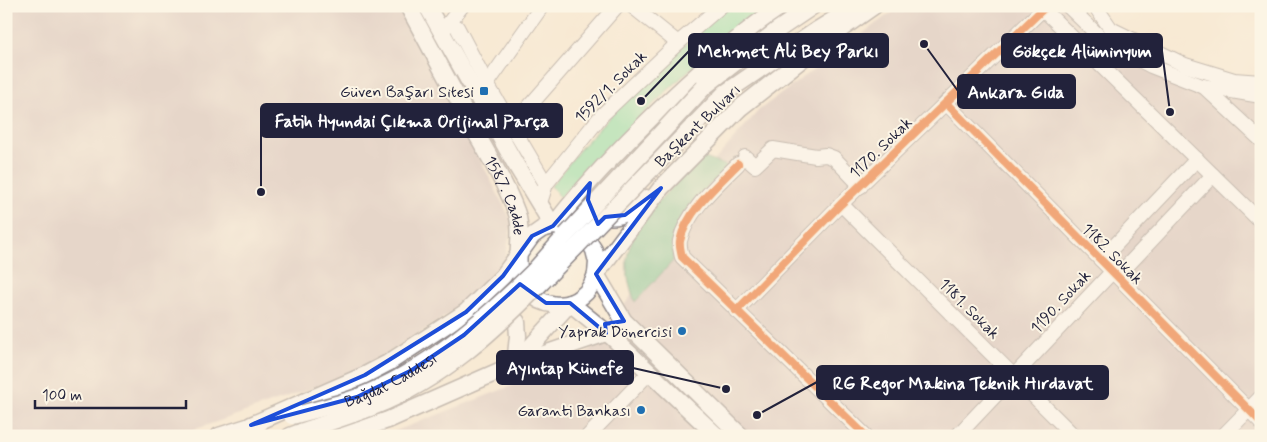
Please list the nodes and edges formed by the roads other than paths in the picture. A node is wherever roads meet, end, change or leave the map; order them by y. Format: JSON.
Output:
{"nodes":[{"id":1,"x":408,"y":6,"type":"edge"},
{"id":2,"x":427,"y":6,"type":"edge"},
{"id":3,"x":462,"y":6,"type":"edge"},
{"id":4,"x":542,"y":6,"type":"edge"},
{"id":5,"x":617,"y":6,"type":"edge"},
{"id":6,"x":632,"y":6,"type":"edge"},
{"id":7,"x":722,"y":6,"type":"edge"},
{"id":8,"x":782,"y":6,"type":"edge"},
{"id":9,"x":813,"y":6,"type":"edge"},
{"id":10,"x":856,"y":6,"type":"edge"},
{"id":11,"x":874,"y":6,"type":"edge"},
{"id":12,"x":1068,"y":6,"type":"edge"},
{"id":13,"x":1095,"y":6,"type":"edge"},
{"id":14,"x":1044,"y":8,"type":"edge"},
{"id":15,"x":457,"y":27,"type":"dead end"},
{"id":16,"x":441,"y":33,"type":"junction"},
{"id":17,"x":678,"y":43,"type":"junction"},
{"id":18,"x":1261,"y":82,"type":"edge"},
{"id":19,"x":487,"y":84,"type":"junction"},
{"id":20,"x":1202,"y":86,"type":"junction"},
{"id":21,"x":1261,"y":96,"type":"edge"},
{"id":22,"x":946,"y":103,"type":"junction"},
{"id":23,"x":512,"y":126,"type":"junction"},
{"id":24,"x":1261,"y":140,"type":"edge"},
{"id":25,"x":1197,"y":159,"type":"junction"},
{"id":26,"x":1213,"y":176,"type":"junction"},
{"id":27,"x":590,"y":183,"type":"junction"},
{"id":28,"x":546,"y":184,"type":"junction"},
{"id":29,"x":861,"y":186,"type":"junction"},
{"id":30,"x":661,"y":188,"type":"junction"},
{"id":31,"x":540,"y":203,"type":"junction"},
{"id":32,"x":841,"y":204,"type":"junction"},
{"id":33,"x":1261,"y":222,"type":"edge"},
{"id":34,"x":566,"y":235,"type":"junction"},
{"id":35,"x":519,"y":255,"type":"junction"},
{"id":36,"x":1101,"y":260,"type":"junction"},
{"id":37,"x":1112,"y":272,"type":"junction"},
{"id":38,"x":596,"y":274,"type":"junction"},
{"id":39,"x":538,"y":277,"type":"junction"},
{"id":40,"x":570,"y":303,"type":"junction"},
{"id":41,"x":471,"y":307,"type":"junction"},
{"id":42,"x":736,"y":311,"type":"junction"},
{"id":43,"x":624,"y":321,"type":"junction"},
{"id":44,"x":606,"y":333,"type":"junction"},
{"id":45,"x":516,"y":364,"type":"junction"},
{"id":46,"x":650,"y":372,"type":"junction"},
{"id":47,"x":1014,"y":376,"type":"junction"},
{"id":48,"x":1261,"y":397,"type":"edge"},
{"id":49,"x":1249,"y":410,"type":"junction"},
{"id":50,"x":1261,"y":422,"type":"edge"},
{"id":51,"x":251,"y":425,"type":"junction"},
{"id":52,"x":296,"y":433,"type":"edge"},
{"id":53,"x":219,"y":436,"type":"edge"},
{"id":54,"x":340,"y":436,"type":"edge"},
{"id":55,"x":588,"y":436,"type":"edge"},
{"id":56,"x":717,"y":436,"type":"edge"},
{"id":57,"x":741,"y":436,"type":"edge"},
{"id":58,"x":866,"y":436,"type":"edge"},
{"id":59,"x":957,"y":436,"type":"edge"},
{"id":60,"x":1074,"y":436,"type":"edge"},
{"id":61,"x":1224,"y":436,"type":"edge"}],
"edges":[{"from":1,"to":35,"type":"main road","name":"1587. Cadde"},
{"from":2,"to":16,"type":"main road","name":"1587. Cadde"},
{"from":3,"to":16,"type":"street"},
{"from":4,"to":19,"type":"street"},
{"from":5,"to":23,"type":"street"},
{"from":6,"to":17,"type":"street"},
{"from":7,"to":17,"type":"street","name":"1592/1. Sokak"},
{"from":8,"to":27,"type":"main road"},
{"from":9,"to":34,"type":"main road","name":"Başkent Bulvarı","bridge":true},
{"from":10,"to":34,"type":"main road","name":"Başkent Bulvarı","bridge":true},
{"from":11,"to":30,"type":"main road"},
{"from":12,"to":20,"type":"street"},
{"from":13,"to":18,"type":"street"},
{"from":14,"to":22,"type":"street","name":"1170. Sokak"},
{"from":14,"to":25,"type":"street"},
{"from":15,"to":19,"type":"street"},
{"from":16,"to":31,"type":"main road","name":"1587. Cadde"},
{"from":17,"to":28,"type":"street","name":"1592/1. Sokak"},
{"from":19,"to":23,"type":"street"},
{"from":20,"to":21,"type":"street"},
{"from":20,"to":24,"type":"street"},
{"from":22,"to":29,"type":"street","name":"1170. Sokak"},
{"from":22,"to":36,"type":"street","name":"1182. Sokak"},
{"from":23,"to":28,"type":"street"},
{"from":25,"to":26,"type":"street"},
{"from":25,"to":36,"type":"street"},
{"from":26,"to":33,"type":"street"},
{"from":26,"to":37,"type":"street","name":"1190. Sokak"},
{"from":27,"to":30,"type":"main road"},
{"from":27,"to":34,"type":"main road"},
{"from":28,"to":31,"type":"street","name":"1592/1. Sokak"},
{"from":29,"to":32,"type":"street","name":"1170. Sokak"},
{"from":29,"to":42,"type":"street"},
{"from":30,"to":38,"type":"main road"},
{"from":31,"to":34,"type":"main road","name":"1587. Cadde"},
{"from":32,"to":42,"type":"street","name":"1170. Sokak"},
{"from":32,"to":47,"type":"street","name":"1181. Sokak"},
{"from":34,"to":35,"type":"main road"},
{"from":34,"to":38,"type":"main road"},
{"from":34,"to":39,"type":"main road"},
{"from":35,"to":40,"type":"main road","name":"1587. Cadde"},
{"from":35,"to":41,"type":"main road"},
{"from":36,"to":37,"type":"street","name":"1182. Sokak"},
{"from":37,"to":47,"type":"street","name":"1190. Sokak"},
{"from":37,"to":49,"type":"street","name":"1182. Sokak"},
{"from":38,"to":40,"type":"main road"},
{"from":38,"to":43,"type":"main road"},
{"from":39,"to":51,"type":"main road","name":"Bağdat Caddesi","bridge":true},
{"from":39,"to":52,"type":"main road","name":"Bağdat Caddesi","bridge":true},
{"from":40,"to":44,"type":"main road"},
{"from":40,"to":45,"type":"main road"},
{"from":41,"to":45,"type":"main road"},
{"from":41,"to":51,"type":"main road"},
{"from":42,"to":58,"type":"street"},
{"from":43,"to":44,"type":"main road"},
{"from":43,"to":57,"type":"main road"},
{"from":44,"to":45,"type":"main road"},
{"from":44,"to":46,"type":"main road"},
{"from":45,"to":54,"type":"main road"},
{"from":46,"to":55,"type":"street"},
{"from":46,"to":56,"type":"main road"},
{"from":47,"to":59,"type":"street","name":"1190. Sokak"},
{"from":47,"to":60,"type":"street","name":"1181. Sokak"},
{"from":48,"to":49,"type":"street"},
{"from":49,"to":50,"type":"street","name":"1182. Sokak"},
{"from":49,"to":61,"type":"street"},
{"from":51,"to":53,"type":"main road","name":"Bağdat Caddesi"}]}
